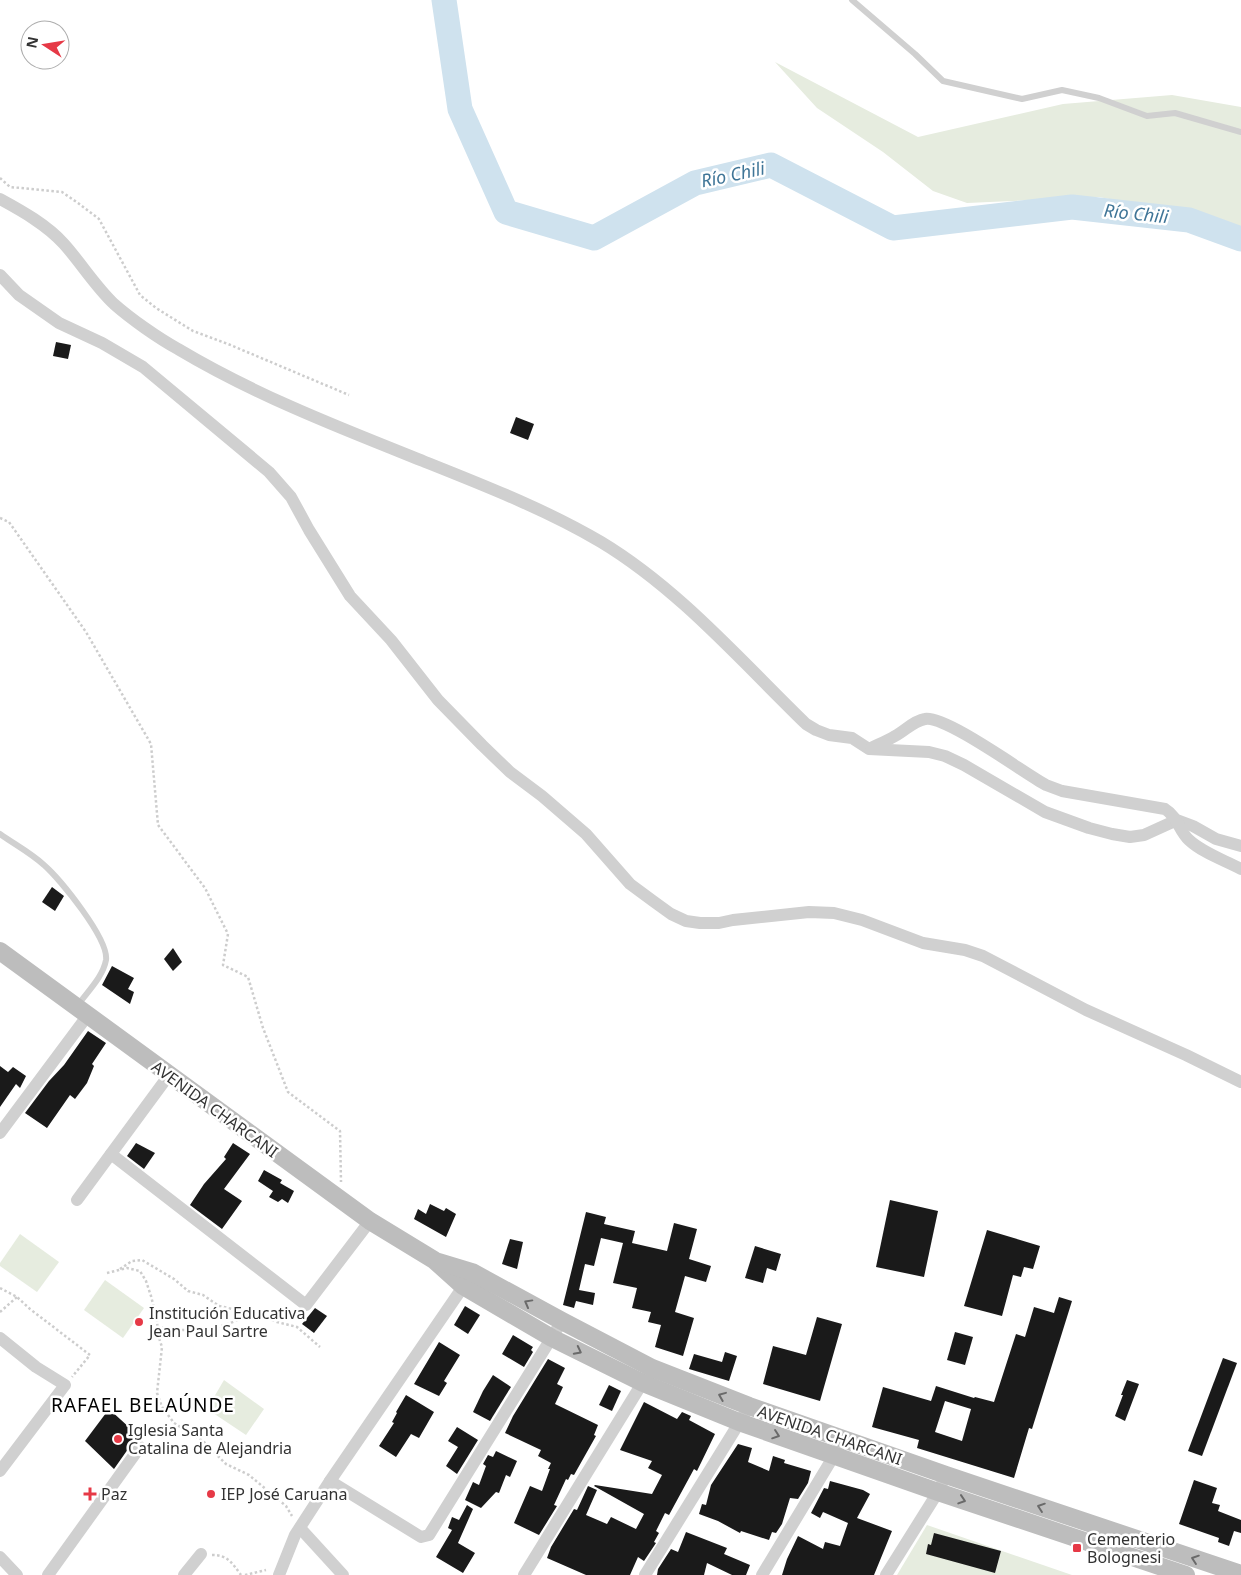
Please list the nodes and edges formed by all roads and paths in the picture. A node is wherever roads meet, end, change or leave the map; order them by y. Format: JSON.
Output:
{"nodes":[{"id":1,"x":852,"y":0,"type":"edge"},
{"id":2,"x":1241,"y":132,"type":"edge"},
{"id":3,"x":0,"y":178,"type":"edge"},
{"id":4,"x":0,"y":199,"type":"edge"},
{"id":5,"x":0,"y":275,"type":"edge"},
{"id":6,"x":349,"y":395,"type":"dead end"},
{"id":7,"x":0,"y":518,"type":"edge"},
{"id":8,"x":869,"y":749,"type":"junction"},
{"id":9,"x":1177,"y":820,"type":"junction"},
{"id":10,"x":0,"y":834,"type":"edge"},
{"id":11,"x":1241,"y":846,"type":"edge"},
{"id":12,"x":1241,"y":869,"type":"edge"},
{"id":13,"x":2,"y":956,"type":"edge"},
{"id":14,"x":82,"y":1011,"type":"junction"},
{"id":15,"x":169,"y":1075,"type":"junction"},
{"id":16,"x":1241,"y":1082,"type":"edge"},
{"id":17,"x":0,"y":1133,"type":"edge"},
{"id":18,"x":111,"y":1154,"type":"junction"},
{"id":19,"x":77,"y":1200,"type":"dead end"},
{"id":20,"x":342,"y":1201,"type":"junction"},
{"id":21,"x":370,"y":1221,"type":"junction"},
{"id":22,"x":119,"y":1270,"type":"junction"},
{"id":23,"x":107,"y":1273,"type":"dead end"},
{"id":24,"x":468,"y":1279,"type":"junction"},
{"id":25,"x":0,"y":1288,"type":"edge"},
{"id":26,"x":16,"y":1298,"type":"junction"},
{"id":27,"x":0,"y":1312,"type":"edge"},
{"id":28,"x":251,"y":1313,"type":"junction"},
{"id":29,"x":562,"y":1321,"type":"junction"},
{"id":30,"x":158,"y":1327,"type":"junction"},
{"id":31,"x":0,"y":1338,"type":"edge"},
{"id":32,"x":552,"y":1338,"type":"junction"},
{"id":33,"x":320,"y":1347,"type":"dead end"},
{"id":34,"x":652,"y":1368,"type":"junction"},
{"id":35,"x":643,"y":1383,"type":"junction"},
{"id":36,"x":65,"y":1385,"type":"junction"},
{"id":37,"x":749,"y":1406,"type":"junction"},
{"id":38,"x":739,"y":1422,"type":"junction"},
{"id":39,"x":843,"y":1440,"type":"junction"},
{"id":40,"x":140,"y":1447,"type":"dead end"},
{"id":41,"x":834,"y":1455,"type":"junction"},
{"id":42,"x":0,"y":1471,"type":"edge"},
{"id":43,"x":946,"y":1475,"type":"junction"},
{"id":44,"x":330,"y":1481,"type":"junction"},
{"id":45,"x":938,"y":1492,"type":"junction"},
{"id":46,"x":300,"y":1528,"type":"junction"},
{"id":47,"x":201,"y":1554,"type":"joint"},
{"id":48,"x":0,"y":1557,"type":"edge"},
{"id":49,"x":280,"y":1572,"type":"edge"},
{"id":50,"x":1241,"y":1574,"type":"edge"},
{"id":51,"x":17,"y":1575,"type":"edge"},
{"id":52,"x":48,"y":1575,"type":"edge"},
{"id":53,"x":184,"y":1575,"type":"edge"},
{"id":54,"x":243,"y":1575,"type":"edge"},
{"id":55,"x":343,"y":1575,"type":"edge"},
{"id":56,"x":524,"y":1575,"type":"edge"},
{"id":57,"x":645,"y":1575,"type":"edge"},
{"id":58,"x":762,"y":1575,"type":"edge"},
{"id":59,"x":886,"y":1575,"type":"edge"},
{"id":60,"x":1186,"y":1575,"type":"edge"}],
"edges":[{"from":1,"to":2,"type":"lane"},
{"from":3,"to":6,"type":"path"},
{"from":4,"to":8,"type":"street"},
{"from":5,"to":16,"type":"street"},
{"from":7,"to":20,"type":"path"},
{"from":8,"to":9,"type":"street"},
{"from":8,"to":9,"type":"street"},
{"from":9,"to":11,"type":"street"},
{"from":9,"to":12,"type":"street"},
{"from":10,"to":14,"type":"lane"},
{"from":13,"to":14,"type":"main road","name":"AVENIDA CHARCANI"},
{"from":14,"to":15,"type":"main road","name":"AVENIDA CHARCANI"},
{"from":14,"to":17,"type":"street"},
{"from":15,"to":18,"type":"street"},
{"from":15,"to":20,"type":"main road","name":"AVENIDA CHARCANI"},
{"from":18,"to":19,"type":"street"},
{"from":18,"to":21,"type":"street"},
{"from":20,"to":21,"type":"main road","name":"AVENIDA CHARCANI"},
{"from":21,"to":24,"type":"main road","name":"AVENIDA CHARCANI"},
{"from":22,"to":23,"type":"path"},
{"from":22,"to":28,"type":"path"},
{"from":22,"to":30,"type":"path"},
{"from":29,"to":24,"type":"main road","name":"AVENIDA CHARCANI","one_way":true},
{"from":24,"to":32,"type":"main road","name":"AVENIDA CHARCANI"},
{"from":24,"to":44,"type":"street"},
{"from":25,"to":26,"type":"path"},
{"from":26,"to":27,"type":"path"},
{"from":26,"to":36,"type":"path"},
{"from":28,"to":30,"type":"path"},
{"from":28,"to":33,"type":"path"},
{"from":29,"to":32,"type":"street"},
{"from":29,"to":34,"type":"main road","name":"AVENIDA CHARCANI"},
{"from":30,"to":46,"type":"path"},
{"from":31,"to":36,"type":"street"},
{"from":32,"to":35,"type":"main road","name":"AVENIDA CHARCANI","one_way":true},
{"from":32,"to":44,"type":"street"},
{"from":34,"to":35,"type":"street"},
{"from":37,"to":34,"type":"main road","name":"AVENIDA CHARCANI","one_way":true},
{"from":35,"to":38,"type":"main road","name":"AVENIDA CHARCANI"},
{"from":35,"to":56,"type":"street"},
{"from":36,"to":42,"type":"street"},
{"from":37,"to":38,"type":"street"},
{"from":37,"to":39,"type":"main road","name":"AVENIDA CHARCANI"},
{"from":38,"to":41,"type":"main road","name":"AVENIDA CHARCANI","one_way":true},
{"from":38,"to":57,"type":"street"},
{"from":39,"to":41,"type":"street"},
{"from":39,"to":43,"type":"main road","name":"AVENIDA CHARCANI"},
{"from":40,"to":52,"type":"street"},
{"from":41,"to":45,"type":"main road","name":"AVENIDA CHARCANI"},
{"from":41,"to":58,"type":"street"},
{"from":43,"to":45,"type":"street"},
{"from":50,"to":43,"type":"main road","name":"AVENIDA CHARCANI","one_way":true},
{"from":44,"to":46,"type":"street"},
{"from":45,"to":59,"type":"street"},
{"from":45,"to":60,"type":"main road","name":"AVENIDA CHARCANI","one_way":true},
{"from":46,"to":49,"type":"street"},
{"from":46,"to":55,"type":"street"},
{"from":47,"to":53,"type":"street"},
{"from":47,"to":54,"type":"path"},
{"from":48,"to":51,"type":"street"},
{"from":49,"to":54,"type":"path"}]}
